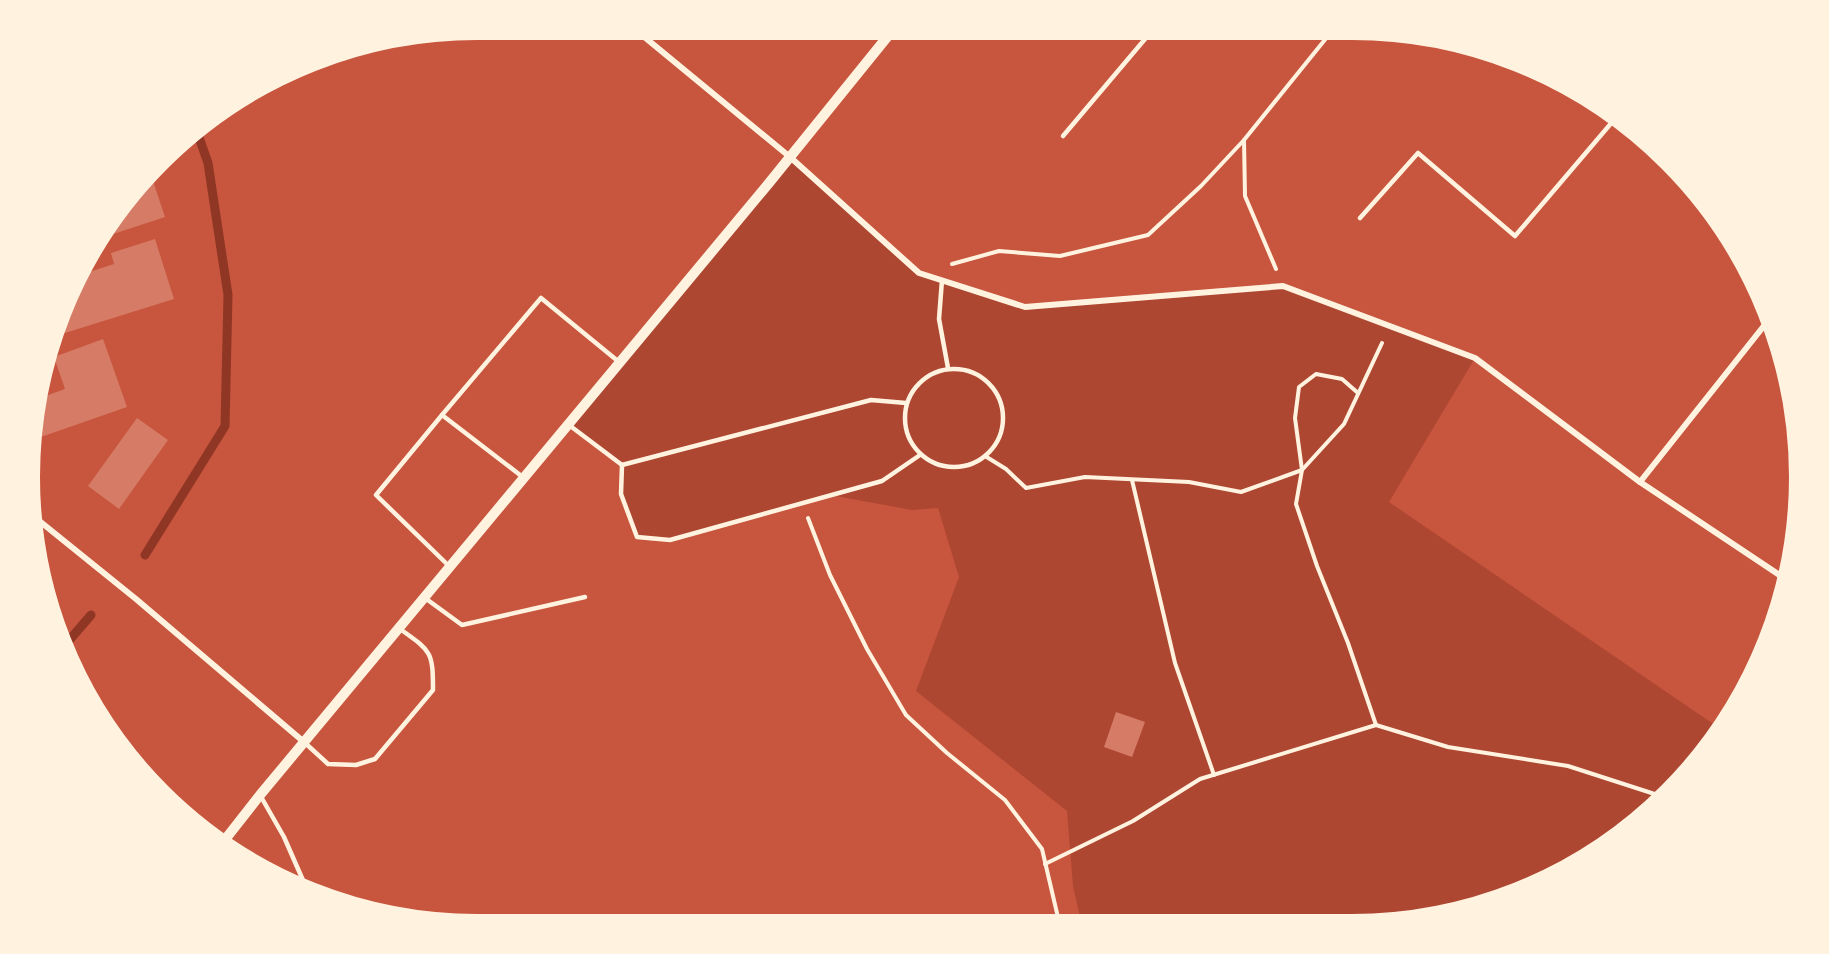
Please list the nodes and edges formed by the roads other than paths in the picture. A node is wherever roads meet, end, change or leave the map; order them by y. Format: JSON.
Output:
{"nodes":[{"id":1,"x":643,"y":36,"type":"edge"},
{"id":2,"x":888,"y":36,"type":"edge"},
{"id":3,"x":1148,"y":36,"type":"edge"},
{"id":4,"x":1612,"y":121,"type":"edge"},
{"id":5,"x":1063,"y":136,"type":"dead end"},
{"id":6,"x":790,"y":157,"type":"junction"},
{"id":7,"x":1360,"y":218,"type":"dead end"},
{"id":8,"x":942,"y":280,"type":"junction"},
{"id":9,"x":1765,"y":324,"type":"edge"},
{"id":10,"x":619,"y":363,"type":"junction"},
{"id":11,"x":948,"y":368,"type":"junction"},
{"id":12,"x":906,"y":403,"type":"junction"},
{"id":13,"x":442,"y":415,"type":"junction"},
{"id":14,"x":568,"y":425,"type":"junction"},
{"id":15,"x":920,"y":455,"type":"junction"},
{"id":16,"x":622,"y":465,"type":"junction"},
{"id":17,"x":524,"y":478,"type":"junction"},
{"id":18,"x":1640,"y":482,"type":"junction"},
{"id":19,"x":38,"y":520,"type":"edge"},
{"id":20,"x":450,"y":567,"type":"junction"},
{"id":21,"x":1782,"y":576,"type":"edge"},
{"id":22,"x":585,"y":597,"type":"dead end"},
{"id":23,"x":424,"y":598,"type":"junction"},
{"id":24,"x":399,"y":628,"type":"junction"},
{"id":25,"x":304,"y":742,"type":"junction"},
{"id":26,"x":260,"y":795,"type":"junction"},
{"id":27,"x":225,"y":839,"type":"edge"},
{"id":28,"x":304,"y":882,"type":"edge"}],
"edges":[{"from":1,"to":6,"type":"street"},
{"from":2,"to":6,"type":"street"},
{"from":3,"to":5,"type":"lane"},
{"from":4,"to":7,"type":"lane"},
{"from":6,"to":8,"type":"street"},
{"from":6,"to":10,"type":"street"},
{"from":8,"to":11,"type":"lane"},
{"from":8,"to":18,"type":"street"},
{"from":9,"to":18,"type":"street"},
{"from":10,"to":13,"type":"lane"},
{"from":10,"to":14,"type":"street"},
{"from":11,"to":12,"type":"lane"},
{"from":11,"to":15,"type":"lane"},
{"from":12,"to":15,"type":"lane"},
{"from":12,"to":16,"type":"lane"},
{"from":13,"to":17,"type":"lane"},
{"from":13,"to":20,"type":"lane"},
{"from":14,"to":16,"type":"lane"},
{"from":14,"to":17,"type":"street"},
{"from":15,"to":16,"type":"lane"},
{"from":17,"to":20,"type":"street"},
{"from":18,"to":21,"type":"street"},
{"from":19,"to":25,"type":"street"},
{"from":20,"to":23,"type":"street"},
{"from":22,"to":23,"type":"lane"},
{"from":23,"to":24,"type":"street"},
{"from":24,"to":25,"type":"street"},
{"from":24,"to":25,"type":"lane"},
{"from":25,"to":26,"type":"street"},
{"from":26,"to":27,"type":"street"},
{"from":26,"to":28,"type":"lane"}]}
